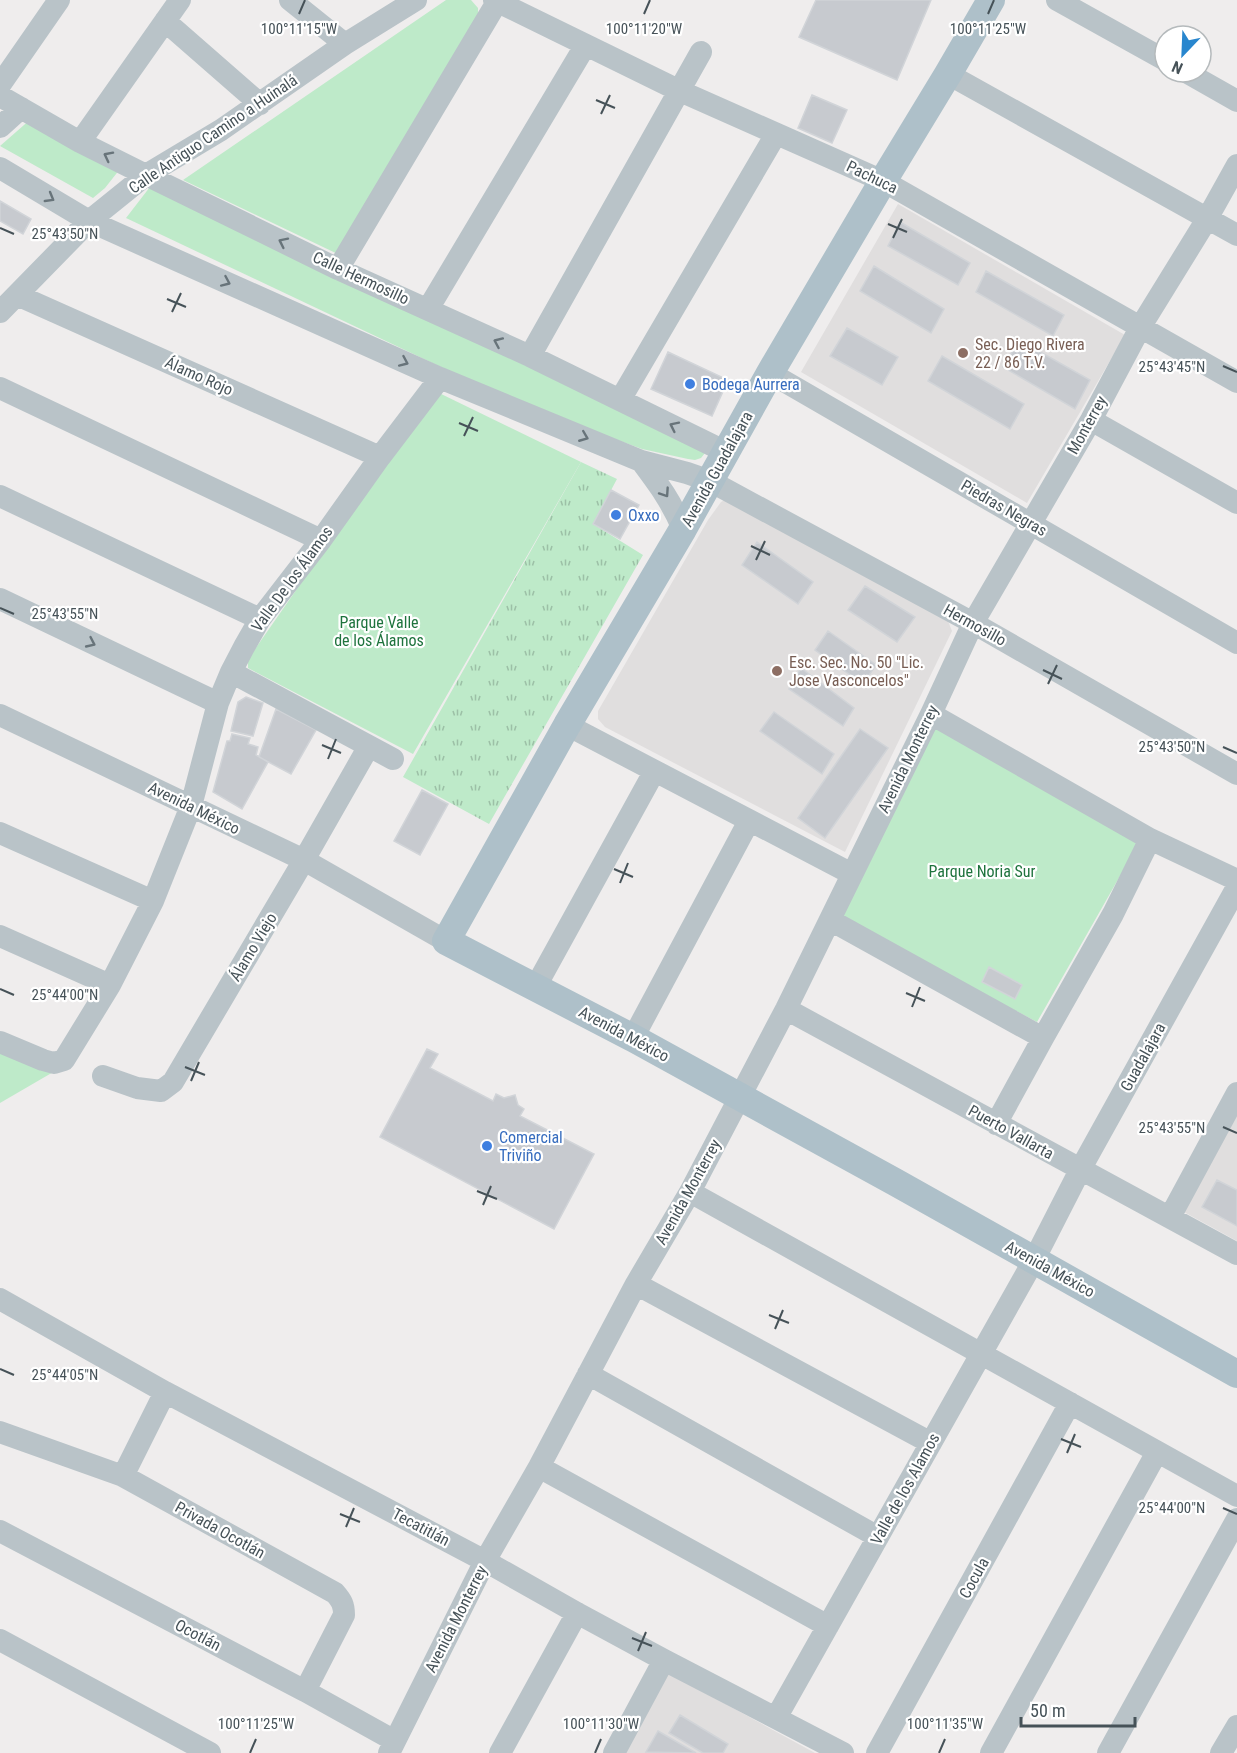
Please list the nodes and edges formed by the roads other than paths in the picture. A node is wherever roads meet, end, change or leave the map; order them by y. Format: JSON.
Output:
{"nodes":[{"id":1,"x":59,"y":0,"type":"edge"},
{"id":2,"x":180,"y":0,"type":"edge"},
{"id":3,"x":290,"y":0,"type":"edge"},
{"id":4,"x":416,"y":0,"type":"edge"},
{"id":5,"x":991,"y":0,"type":"edge"},
{"id":6,"x":1057,"y":0,"type":"edge"},
{"id":7,"x":496,"y":1,"type":"edge"},
{"id":8,"x":165,"y":21,"type":"junction"},
{"id":9,"x":345,"y":44,"type":"junction"},
{"id":10,"x":585,"y":46,"type":"junction"},
{"id":11,"x":701,"y":52,"type":"dead end"},
{"id":12,"x":1153,"y":53,"type":"edge"},
{"id":13,"x":948,"y":74,"type":"junction"},
{"id":14,"x":1207,"y":84,"type":"edge"},
{"id":15,"x":0,"y":85,"type":"edge"},
{"id":16,"x":680,"y":91,"type":"junction"},
{"id":17,"x":0,"y":96,"type":"edge"},
{"id":18,"x":1237,"y":101,"type":"edge"},
{"id":19,"x":260,"y":104,"type":"junction"},
{"id":20,"x":21,"y":108,"type":"junction"},
{"id":21,"x":0,"y":127,"type":"edge"},
{"id":22,"x":776,"y":134,"type":"junction"},
{"id":23,"x":80,"y":142,"type":"junction"},
{"id":24,"x":1237,"y":165,"type":"edge"},
{"id":25,"x":0,"y":168,"type":"edge"},
{"id":26,"x":146,"y":175,"type":"junction"},
{"id":27,"x":883,"y":181,"type":"junction"},
{"id":28,"x":1207,"y":219,"type":"junction"},
{"id":29,"x":89,"y":221,"type":"junction"},
{"id":30,"x":1237,"y":235,"type":"edge"},
{"id":31,"x":339,"y":269,"type":"junction"},
{"id":32,"x":17,"y":295,"type":"junction"},
{"id":33,"x":428,"y":309,"type":"junction"},
{"id":34,"x":0,"y":312,"type":"edge"},
{"id":35,"x":1141,"y":326,"type":"junction"},
{"id":36,"x":530,"y":356,"type":"junction"},
{"id":37,"x":770,"y":373,"type":"junction"},
{"id":38,"x":440,"y":378,"type":"junction"},
{"id":39,"x":1237,"y":381,"type":"edge"},
{"id":40,"x":0,"y":388,"type":"edge"},
{"id":41,"x":620,"y":400,"type":"junction"},
{"id":42,"x":1091,"y":420,"type":"junction"},
{"id":43,"x":726,"y":452,"type":"junction"},
{"id":44,"x":380,"y":457,"type":"junction"},
{"id":45,"x":640,"y":460,"type":"junction"},
{"id":46,"x":710,"y":482,"type":"junction"},
{"id":47,"x":0,"y":496,"type":"edge"},
{"id":48,"x":1237,"y":503,"type":"edge"},
{"id":49,"x":1031,"y":524,"type":"junction"},
{"id":50,"x":683,"y":529,"type":"junction"},
{"id":51,"x":321,"y":540,"type":"junction"},
{"id":52,"x":0,"y":599,"type":"edge"},
{"id":53,"x":260,"y":619,"type":"junction"},
{"id":54,"x":972,"y":623,"type":"junction"},
{"id":55,"x":1237,"y":643,"type":"edge"},
{"id":56,"x":231,"y":672,"type":"junction"},
{"id":57,"x":218,"y":703,"type":"junction"},
{"id":58,"x":931,"y":714,"type":"junction"},
{"id":59,"x":0,"y":715,"type":"edge"},
{"id":60,"x":567,"y":725,"type":"junction"},
{"id":61,"x":369,"y":746,"type":"junction"},
{"id":62,"x":393,"y":759,"type":"dead end"},
{"id":63,"x":654,"y":772,"type":"junction"},
{"id":64,"x":1237,"y":774,"type":"edge"},
{"id":65,"x":191,"y":807,"type":"junction"},
{"id":66,"x":749,"y":821,"type":"junction"},
{"id":67,"x":0,"y":833,"type":"edge"},
{"id":68,"x":1150,"y":839,"type":"junction"},
{"id":69,"x":304,"y":860,"type":"junction"},
{"id":70,"x":852,"y":874,"type":"junction"},
{"id":71,"x":1237,"y":880,"type":"edge"},
{"id":72,"x":1237,"y":887,"type":"edge"},
{"id":73,"x":471,"y":895,"type":"junction"},
{"id":74,"x":153,"y":901,"type":"junction"},
{"id":75,"x":830,"y":920,"type":"junction"},
{"id":76,"x":0,"y":936,"type":"edge"},
{"id":77,"x":446,"y":941,"type":"junction"},
{"id":78,"x":485,"y":962,"type":"junction"},
{"id":79,"x":110,"y":985,"type":"junction"},
{"id":80,"x":536,"y":988,"type":"junction"},
{"id":81,"x":786,"y":1009,"type":"junction"},
{"id":82,"x":633,"y":1038,"type":"junction"},
{"id":83,"x":1043,"y":1038,"type":"junction"},
{"id":84,"x":0,"y":1042,"type":"edge"},
{"id":85,"x":103,"y":1076,"type":"dead end"},
{"id":86,"x":1237,"y":1094,"type":"edge"},
{"id":87,"x":739,"y":1097,"type":"junction"},
{"id":88,"x":996,"y":1124,"type":"junction"},
{"id":89,"x":1080,"y":1170,"type":"junction"},
{"id":90,"x":690,"y":1192,"type":"junction"},
{"id":91,"x":1170,"y":1217,"type":"junction"},
{"id":92,"x":1237,"y":1254,"type":"edge"},
{"id":93,"x":1034,"y":1260,"type":"junction"},
{"id":94,"x":636,"y":1284,"type":"junction"},
{"id":95,"x":0,"y":1299,"type":"edge"},
{"id":96,"x":981,"y":1353,"type":"junction"},
{"id":97,"x":588,"y":1374,"type":"junction"},
{"id":98,"x":1237,"y":1374,"type":"edge"},
{"id":99,"x":165,"y":1392,"type":"junction"},
{"id":100,"x":1070,"y":1403,"type":"junction"},
{"id":101,"x":0,"y":1432,"type":"edge"},
{"id":102,"x":931,"y":1443,"type":"junction"},
{"id":103,"x":1157,"y":1452,"type":"junction"},
{"id":104,"x":539,"y":1467,"type":"junction"},
{"id":105,"x":123,"y":1476,"type":"junction"},
{"id":106,"x":1237,"y":1496,"type":"edge"},
{"id":107,"x":1237,"y":1519,"type":"edge"},
{"id":108,"x":0,"y":1531,"type":"edge"},
{"id":109,"x":878,"y":1537,"type":"junction"},
{"id":110,"x":485,"y":1561,"type":"junction"},
{"id":111,"x":578,"y":1613,"type":"junction"},
{"id":112,"x":828,"y":1626,"type":"junction"},
{"id":113,"x":0,"y":1640,"type":"edge"},
{"id":114,"x":664,"y":1660,"type":"junction"},
{"id":115,"x":304,"y":1691,"type":"junction"},
{"id":116,"x":776,"y":1718,"type":"junction"},
{"id":117,"x":1237,"y":1726,"type":"edge"},
{"id":118,"x":392,"y":1747,"type":"edge"},
{"id":119,"x":210,"y":1753,"type":"edge"},
{"id":120,"x":500,"y":1753,"type":"edge"},
{"id":121,"x":614,"y":1753,"type":"edge"},
{"id":122,"x":843,"y":1753,"type":"edge"},
{"id":123,"x":877,"y":1753,"type":"edge"},
{"id":124,"x":991,"y":1753,"type":"edge"},
{"id":125,"x":1108,"y":1753,"type":"edge"},
{"id":126,"x":1221,"y":1753,"type":"edge"}],
"edges":[{"from":1,"to":15,"type":"street"},
{"from":2,"to":8,"type":"street"},
{"from":3,"to":9,"type":"street"},
{"from":4,"to":9,"type":"street","name":"Calle Antiguo Camino a Huinalá"},
{"from":5,"to":13,"type":"main road","name":"Avenida Guadalajara"},
{"from":6,"to":12,"type":"street"},
{"from":7,"to":10,"type":"street","name":"Pachuca"},
{"from":7,"to":31,"type":"street"},
{"from":8,"to":19,"type":"street"},
{"from":8,"to":23,"type":"street"},
{"from":9,"to":19,"type":"street","name":"Calle Antiguo Camino a Huinalá"},
{"from":10,"to":16,"type":"street","name":"Pachuca"},
{"from":10,"to":33,"type":"street"},
{"from":11,"to":16,"type":"street"},
{"from":13,"to":27,"type":"main road","name":"Avenida Guadalajara"},
{"from":13,"to":28,"type":"street"},
{"from":14,"to":18,"type":"street"},
{"from":16,"to":22,"type":"street","name":"Pachuca"},
{"from":16,"to":36,"type":"street"},
{"from":17,"to":20,"type":"street","name":"Calle Hermosillo"},
{"from":19,"to":26,"type":"street","name":"Calle Antiguo Camino a Huinalá"},
{"from":20,"to":21,"type":"street"},
{"from":20,"to":23,"type":"street","name":"Calle Hermosillo"},
{"from":22,"to":27,"type":"street","name":"Pachuca"},
{"from":22,"to":41,"type":"street"},
{"from":26,"to":23,"type":"street","name":"Calle Hermosillo","one_way":true},
{"from":24,"to":28,"type":"street","name":"Monterrey"},
{"from":25,"to":29,"type":"street","one_way":true},
{"from":26,"to":29,"type":"street","name":"Calle Antiguo Camino a Huinalá"},
{"from":31,"to":26,"type":"street","name":"Calle Hermosillo","one_way":true},
{"from":27,"to":35,"type":"street","name":"Pachuca"},
{"from":27,"to":37,"type":"main road","name":"Avenida Guadalajara"},
{"from":28,"to":30,"type":"street"},
{"from":28,"to":35,"type":"street","name":"Monterrey"},
{"from":29,"to":32,"type":"street","name":"Calle Antiguo Camino a Huinalá"},
{"from":29,"to":38,"type":"street","one_way":true},
{"from":31,"to":33,"type":"street","name":"Calle Hermosillo"},
{"from":32,"to":34,"type":"street","name":"Calle Antiguo Camino a Huinalá"},
{"from":32,"to":44,"type":"street","name":"Álamo Rojo"},
{"from":36,"to":33,"type":"street","name":"Calle Hermosillo","one_way":true},
{"from":35,"to":39,"type":"street","name":"Pachuca"},
{"from":35,"to":42,"type":"street","name":"Monterrey"},
{"from":36,"to":41,"type":"street","name":"Calle Hermosillo"},
{"from":37,"to":43,"type":"main road","name":"Avenida Guadalajara"},
{"from":37,"to":49,"type":"street","name":"Piedras Negras"},
{"from":38,"to":44,"type":"street","name":"Valle De los Álamos"},
{"from":38,"to":45,"type":"street","one_way":true},
{"from":40,"to":51,"type":"street"},
{"from":43,"to":41,"type":"street","name":"Calle Hermosillo","one_way":true},
{"from":42,"to":48,"type":"street"},
{"from":42,"to":49,"type":"street","name":"Monterrey"},
{"from":43,"to":46,"type":"main road","name":"Avenida Guadalajara"},
{"from":44,"to":51,"type":"street","name":"Valle De los Álamos"},
{"from":45,"to":46,"type":"street"},
{"from":45,"to":50,"type":"street","one_way":true},
{"from":46,"to":50,"type":"main road","name":"Avenida Guadalajara"},
{"from":46,"to":54,"type":"street","name":"Hermosillo"},
{"from":47,"to":53,"type":"street"},
{"from":49,"to":54,"type":"street","name":"Monterrey"},
{"from":49,"to":55,"type":"street","name":"Piedras Negras"},
{"from":50,"to":60,"type":"main road","name":"Avenida Guadalajara"},
{"from":51,"to":53,"type":"street","name":"Valle De los Álamos"},
{"from":52,"to":57,"type":"street","one_way":true},
{"from":53,"to":56,"type":"street","name":"Valle De los Álamos"},
{"from":54,"to":58,"type":"street","name":"Avenida Monterrey"},
{"from":54,"to":64,"type":"street","name":"Hermosillo"},
{"from":56,"to":57,"type":"street","name":"Valle De los Álamos"},
{"from":56,"to":61,"type":"street"},
{"from":57,"to":65,"type":"street","name":"Valle De los Álamos"},
{"from":58,"to":68,"type":"street"},
{"from":58,"to":70,"type":"street","name":"Avenida Monterrey"},
{"from":59,"to":65,"type":"street","name":"Avenida México"},
{"from":60,"to":63,"type":"street"},
{"from":60,"to":73,"type":"main road","name":"Avenida Guadalajara"},
{"from":61,"to":62,"type":"street"},
{"from":61,"to":69,"type":"street","name":"Álamo Viejo"},
{"from":63,"to":66,"type":"street"},
{"from":63,"to":80,"type":"street"},
{"from":65,"to":69,"type":"street","name":"Avenida México"},
{"from":65,"to":74,"type":"street","name":"Valle De los Álamos"},
{"from":66,"to":70,"type":"street"},
{"from":66,"to":82,"type":"street"},
{"from":67,"to":74,"type":"street"},
{"from":68,"to":71,"type":"street"},
{"from":68,"to":83,"type":"street"},
{"from":69,"to":77,"type":"street","name":"Avenida México"},
{"from":69,"to":85,"type":"street","name":"Álamo Viejo"},
{"from":70,"to":75,"type":"street","name":"Avenida Monterrey"},
{"from":72,"to":89,"type":"street","name":"Guadalajara"},
{"from":73,"to":77,"type":"main road","name":"Avenida Guadalajara"},
{"from":73,"to":78,"type":"main road"},
{"from":74,"to":79,"type":"street","name":"Valle De los Álamos"},
{"from":75,"to":81,"type":"street","name":"Avenida Monterrey"},
{"from":75,"to":83,"type":"street"},
{"from":76,"to":79,"type":"street"},
{"from":77,"to":78,"type":"main road","name":"Avenida México"},
{"from":78,"to":80,"type":"main road","name":"Avenida México"},
{"from":79,"to":84,"type":"street","name":"Valle De los Álamos"},
{"from":80,"to":82,"type":"main road","name":"Avenida México"},
{"from":81,"to":87,"type":"street","name":"Avenida Monterrey"},
{"from":81,"to":88,"type":"street","name":"Puerto Vallarta"},
{"from":82,"to":87,"type":"main road","name":"Avenida México"},
{"from":83,"to":88,"type":"street"},
{"from":86,"to":91,"type":"street"},
{"from":87,"to":90,"type":"street","name":"Avenida Monterrey"},
{"from":87,"to":93,"type":"main road","name":"Avenida México"},
{"from":88,"to":89,"type":"street","name":"Puerto Vallarta"},
{"from":89,"to":91,"type":"street","name":"Puerto Vallarta"},
{"from":89,"to":93,"type":"street","name":"Guadalajara"},
{"from":90,"to":94,"type":"street","name":"Avenida Monterrey"},
{"from":90,"to":96,"type":"street"},
{"from":91,"to":92,"type":"street","name":"Puerto Vallarta"},
{"from":93,"to":96,"type":"street","name":"Valle de los Alamos"},
{"from":93,"to":98,"type":"main road","name":"Avenida México"},
{"from":94,"to":97,"type":"street","name":"Avenida Monterrey"},
{"from":94,"to":102,"type":"street"},
{"from":95,"to":99,"type":"street","name":"Tecatitlán"},
{"from":96,"to":100,"type":"street"},
{"from":96,"to":102,"type":"street","name":"Valle de los Alamos"},
{"from":97,"to":104,"type":"street","name":"Avenida Monterrey"},
{"from":97,"to":109,"type":"street"},
{"from":99,"to":105,"type":"street"},
{"from":99,"to":110,"type":"street","name":"Tecatitlán"},
{"from":100,"to":103,"type":"street"},
{"from":100,"to":123,"type":"street","name":"Cocula"},
{"from":101,"to":105,"type":"street","name":"Privada Ocotlán"},
{"from":102,"to":109,"type":"street","name":"Valle de los Alamos"},
{"from":103,"to":106,"type":"street"},
{"from":103,"to":124,"type":"street"},
{"from":104,"to":110,"type":"street","name":"Avenida Monterrey"},
{"from":104,"to":112,"type":"street"},
{"from":105,"to":115,"type":"street","name":"Privada Ocotlán"},
{"from":107,"to":125,"type":"street"},
{"from":108,"to":115,"type":"street","name":"Ocotlán"},
{"from":109,"to":112,"type":"street","name":"Valle de los Alamos"},
{"from":110,"to":111,"type":"street","name":"Tecatitlán"},
{"from":110,"to":118,"type":"street","name":"Avenida Monterrey"},
{"from":111,"to":114,"type":"street","name":"Tecatitlán"},
{"from":111,"to":120,"type":"street"},
{"from":112,"to":116,"type":"street","name":"Valle de los Alamos"},
{"from":113,"to":119,"type":"street"},
{"from":114,"to":116,"type":"street","name":"Tecatitlán"},
{"from":114,"to":121,"type":"street"},
{"from":115,"to":118,"type":"street","name":"Ocotlán"},
{"from":116,"to":122,"type":"street","name":"Tecatitlán"},
{"from":117,"to":126,"type":"street"}]}
